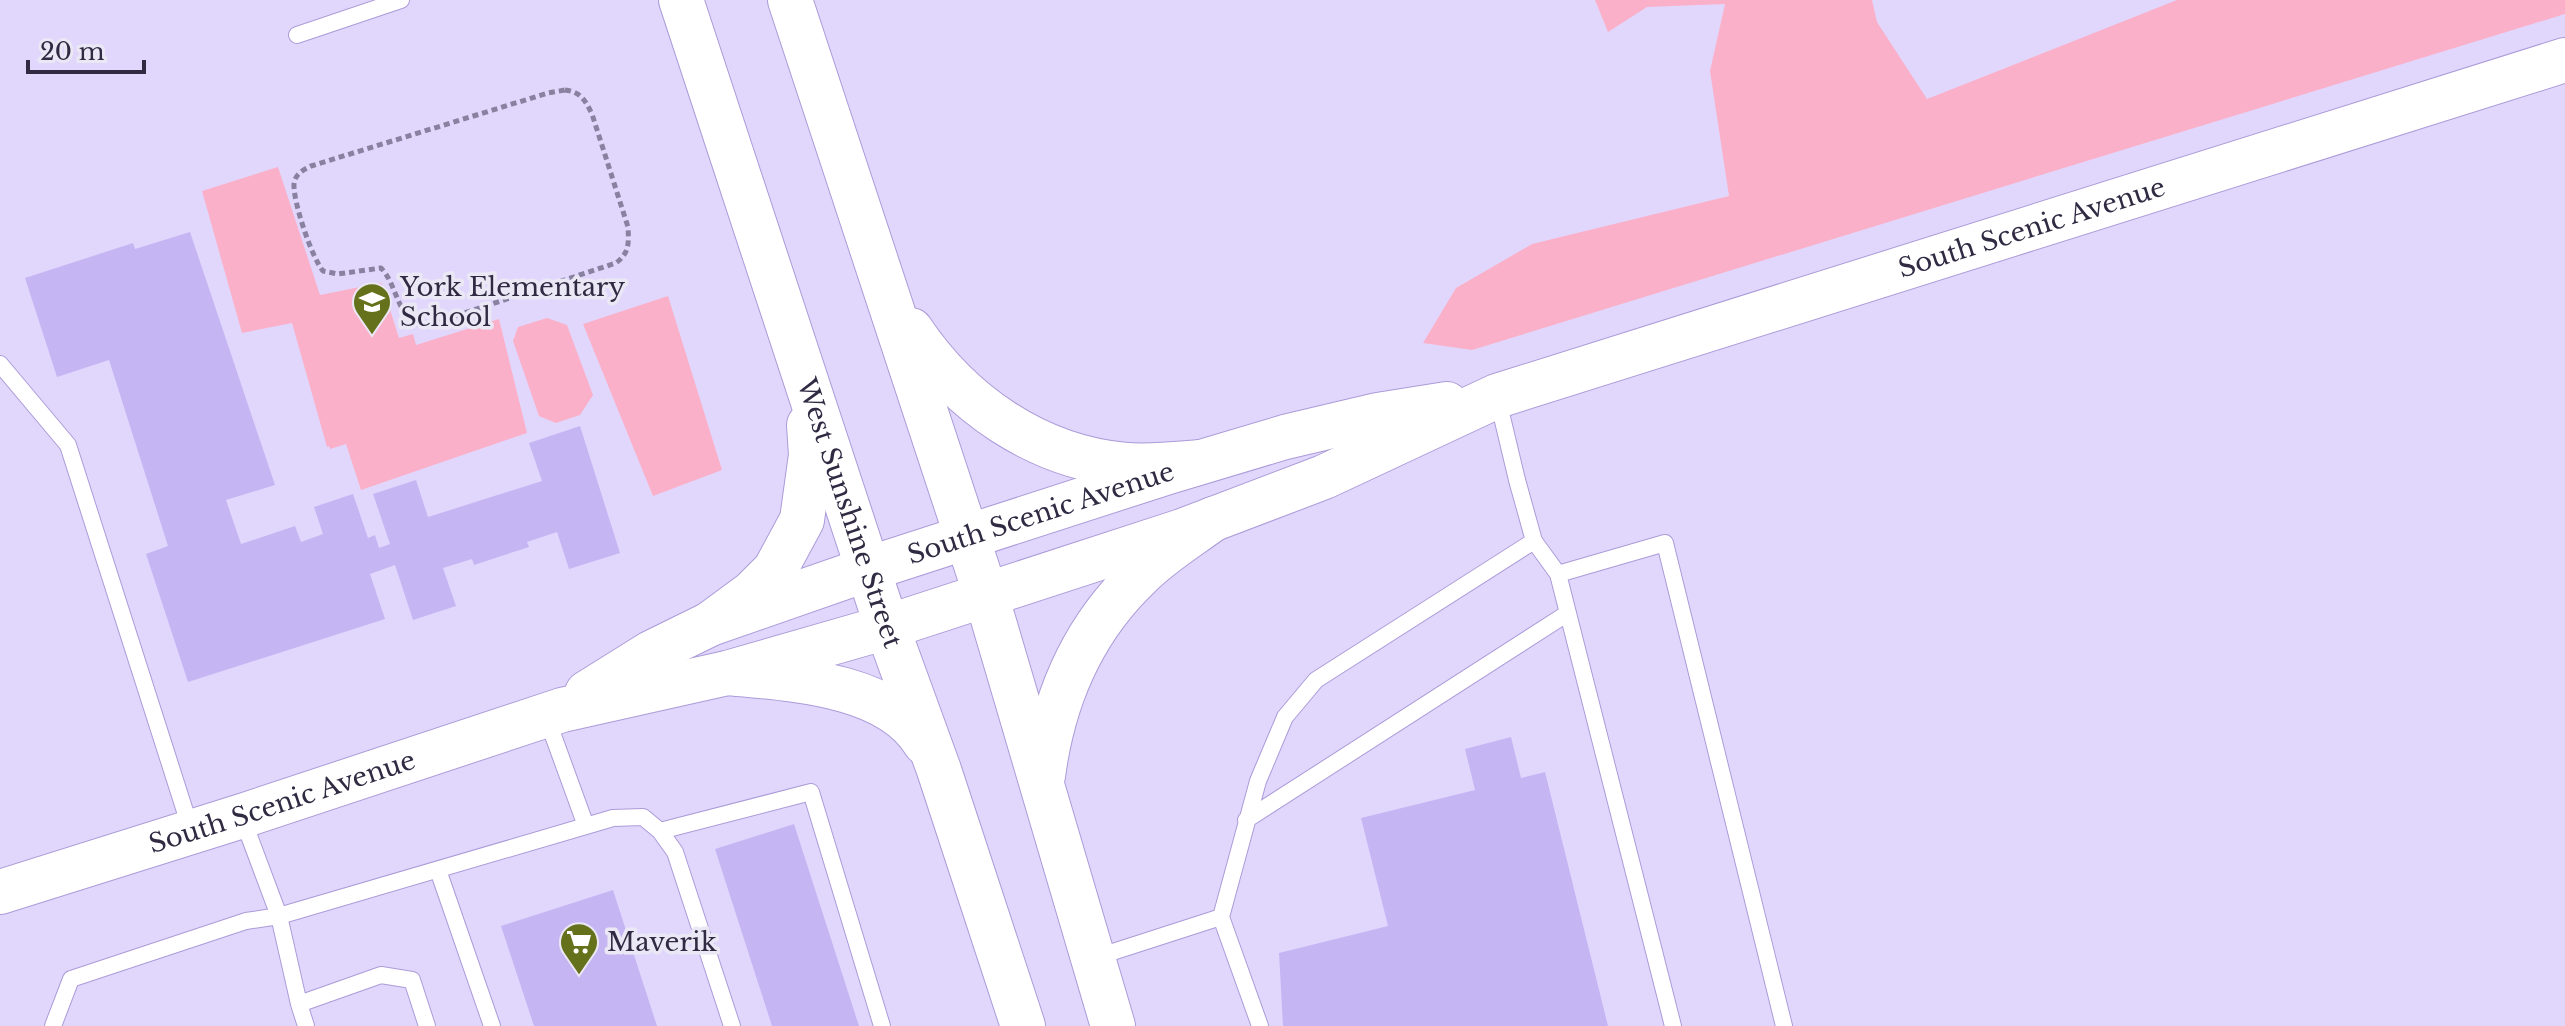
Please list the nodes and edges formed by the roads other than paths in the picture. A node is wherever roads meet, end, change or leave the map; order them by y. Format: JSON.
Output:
{"nodes":[{"id":1,"x":401,"y":0,"type":"edge"},
{"id":2,"x":681,"y":0,"type":"edge"},
{"id":3,"x":790,"y":0,"type":"edge"},
{"id":4,"x":297,"y":35,"type":"dead end"},
{"id":5,"x":2565,"y":60,"type":"edge"},
{"id":6,"x":886,"y":292,"type":"junction"},
{"id":7,"x":0,"y":364,"type":"edge"},
{"id":8,"x":808,"y":387,"type":"junction"},
{"id":9,"x":1497,"y":396,"type":"junction"},
{"id":10,"x":1200,"y":462,"type":"junction"},
{"id":11,"x":1213,"y":519,"type":"junction"},
{"id":12,"x":967,"y":537,"type":"junction"},
{"id":13,"x":1534,"y":541,"type":"junction"},
{"id":14,"x":868,"y":569,"type":"junction"},
{"id":15,"x":1558,"y":574,"type":"junction"},
{"id":16,"x":986,"y":595,"type":"junction"},
{"id":17,"x":1568,"y":613,"type":"junction"},
{"id":18,"x":710,"y":624,"type":"junction"},
{"id":19,"x":887,"y":627,"type":"junction"},
{"id":20,"x":727,"y":673,"type":"junction"},
{"id":21,"x":554,"y":712,"type":"junction"},
{"id":22,"x":939,"y":770,"type":"junction"},
{"id":23,"x":1041,"y":786,"type":"junction"},
{"id":24,"x":242,"y":816,"type":"junction"},
{"id":25,"x":1246,"y":820,"type":"junction"},
{"id":26,"x":586,"y":826,"type":"junction"},
{"id":27,"x":191,"y":830,"type":"junction"},
{"id":28,"x":660,"y":831,"type":"junction"},
{"id":29,"x":438,"y":870,"type":"junction"},
{"id":30,"x":0,"y":892,"type":"edge"},
{"id":31,"x":279,"y":916,"type":"junction"},
{"id":32,"x":1221,"y":917,"type":"junction"},
{"id":33,"x":1093,"y":959,"type":"junction"},
{"id":34,"x":299,"y":1004,"type":"junction"},
{"id":35,"x":53,"y":1026,"type":"edge"},
{"id":36,"x":306,"y":1026,"type":"edge"},
{"id":37,"x":427,"y":1026,"type":"edge"},
{"id":38,"x":492,"y":1026,"type":"edge"},
{"id":39,"x":732,"y":1026,"type":"edge"},
{"id":40,"x":882,"y":1026,"type":"edge"},
{"id":41,"x":1023,"y":1026,"type":"edge"},
{"id":42,"x":1113,"y":1026,"type":"edge"},
{"id":43,"x":1260,"y":1026,"type":"edge"},
{"id":44,"x":1673,"y":1026,"type":"edge"},
{"id":45,"x":1784,"y":1026,"type":"edge"}],
"edges":[{"from":1,"to":4,"type":"lane"},
{"from":2,"to":8,"type":"main road","name":"West Sunshine Street"},
{"from":3,"to":6,"type":"main road"},
{"from":5,"to":9,"type":"main road","name":"South Scenic Avenue"},
{"from":6,"to":10,"type":"main road"},
{"from":6,"to":12,"type":"main road"},
{"from":7,"to":27,"type":"lane"},
{"from":8,"to":14,"type":"main road","name":"West Sunshine Street"},
{"from":8,"to":18,"type":"main road"},
{"from":9,"to":10,"type":"main road","name":"South Scenic Avenue"},
{"from":9,"to":11,"type":"main road","name":"South Scenic Avenue"},
{"from":9,"to":13,"type":"lane"},
{"from":10,"to":12,"type":"main road","name":"South Scenic Avenue"},
{"from":11,"to":16,"type":"main road","name":"South Scenic Avenue"},
{"from":11,"to":23,"type":"main road"},
{"from":12,"to":14,"type":"main road","name":"South Scenic Avenue"},
{"from":12,"to":16,"type":"main road"},
{"from":13,"to":15,"type":"lane"},
{"from":13,"to":25,"type":"lane"},
{"from":14,"to":18,"type":"main road","name":"South Scenic Avenue"},
{"from":14,"to":19,"type":"main road","name":"West Sunshine Street"},
{"from":15,"to":17,"type":"lane"},
{"from":15,"to":45,"type":"lane"},
{"from":16,"to":19,"type":"main road","name":"South Scenic Avenue"},
{"from":16,"to":23,"type":"main road"},
{"from":17,"to":25,"type":"lane"},
{"from":17,"to":44,"type":"lane"},
{"from":18,"to":21,"type":"main road","name":"South Scenic Avenue"},
{"from":19,"to":20,"type":"main road","name":"South Scenic Avenue"},
{"from":19,"to":22,"type":"main road","name":"West Sunshine Street"},
{"from":20,"to":21,"type":"main road","name":"South Scenic Avenue"},
{"from":20,"to":22,"type":"main road"},
{"from":21,"to":24,"type":"main road","name":"South Scenic Avenue"},
{"from":21,"to":26,"type":"lane"},
{"from":22,"to":41,"type":"main road","name":"West Sunshine Street"},
{"from":23,"to":33,"type":"main road"},
{"from":24,"to":27,"type":"main road","name":"South Scenic Avenue"},
{"from":24,"to":31,"type":"lane"},
{"from":25,"to":32,"type":"lane"},
{"from":26,"to":28,"type":"lane"},
{"from":26,"to":29,"type":"lane"},
{"from":27,"to":30,"type":"main road","name":"South Scenic Avenue"},
{"from":28,"to":39,"type":"lane"},
{"from":28,"to":40,"type":"lane"},
{"from":29,"to":31,"type":"lane"},
{"from":29,"to":38,"type":"lane"},
{"from":31,"to":34,"type":"lane"},
{"from":31,"to":35,"type":"lane"},
{"from":32,"to":33,"type":"lane"},
{"from":32,"to":43,"type":"lane"},
{"from":33,"to":42,"type":"main road"},
{"from":34,"to":36,"type":"lane"},
{"from":34,"to":37,"type":"lane"}]}
